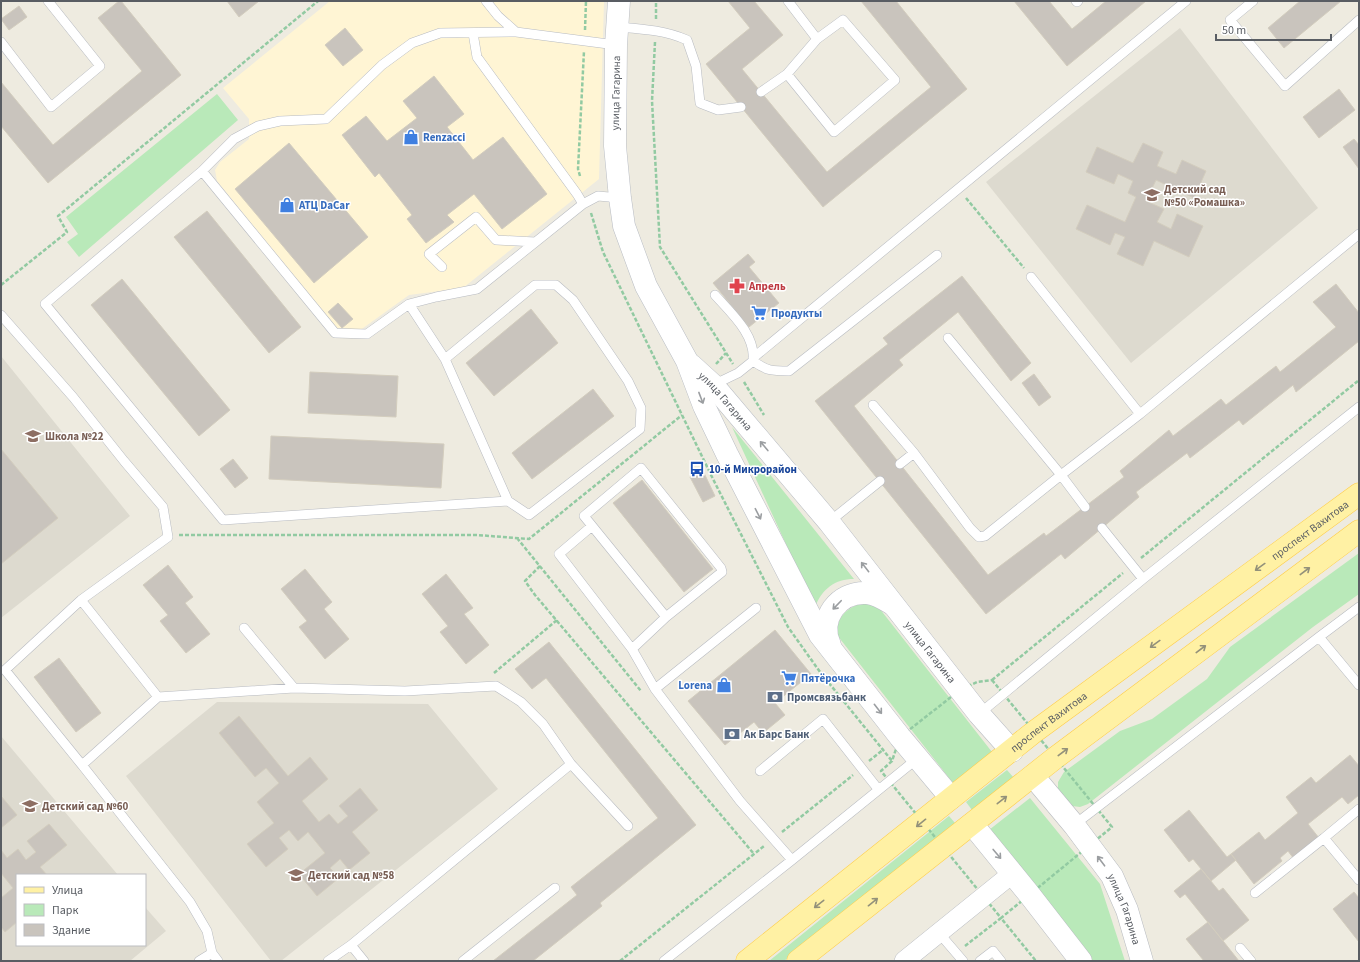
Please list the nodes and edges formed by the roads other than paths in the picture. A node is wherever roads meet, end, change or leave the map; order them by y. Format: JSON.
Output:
{"nodes":[{"id":1,"x":48,"y":1,"type":"edge"},
{"id":2,"x":486,"y":1,"type":"edge"},
{"id":3,"x":619,"y":1,"type":"edge"},
{"id":4,"x":788,"y":1,"type":"edge"},
{"id":5,"x":1186,"y":1,"type":"edge"},
{"id":6,"x":1253,"y":1,"type":"edge"},
{"id":7,"x":1359,"y":20,"type":"edge"},
{"id":8,"x":516,"y":32,"type":"junction"},
{"id":9,"x":473,"y":33,"type":"junction"},
{"id":10,"x":617,"y":36,"type":"junction"},
{"id":11,"x":817,"y":39,"type":"junction"},
{"id":12,"x":1,"y":42,"type":"edge"},
{"id":13,"x":787,"y":74,"type":"junction"},
{"id":14,"x":761,"y":92,"type":"dead end"},
{"id":15,"x":741,"y":107,"type":"dead end"},
{"id":16,"x":202,"y":171,"type":"junction"},
{"id":17,"x":620,"y":198,"type":"junction"},
{"id":18,"x":583,"y":204,"type":"junction"},
{"id":19,"x":1359,"y":234,"type":"edge"},
{"id":20,"x":535,"y":242,"type":"junction"},
{"id":21,"x":937,"y":255,"type":"dead end"},
{"id":22,"x":442,"y":268,"type":"dead end"},
{"id":23,"x":1031,"y":277,"type":"road end"},
{"id":24,"x":716,"y":295,"type":"dead end"},
{"id":25,"x":409,"y":304,"type":"junction"},
{"id":26,"x":1,"y":315,"type":"edge"},
{"id":27,"x":948,"y":338,"type":"dead end"},
{"id":28,"x":446,"y":359,"type":"junction"},
{"id":29,"x":753,"y":360,"type":"junction"},
{"id":30,"x":687,"y":361,"type":"junction"},
{"id":31,"x":713,"y":385,"type":"junction"},
{"id":32,"x":873,"y":405,"type":"dead end"},
{"id":33,"x":1359,"y":407,"type":"edge"},
{"id":34,"x":1140,"y":414,"type":"junction"},
{"id":35,"x":914,"y":453,"type":"junction"},
{"id":36,"x":900,"y":464,"type":"dead end"},
{"id":37,"x":1060,"y":475,"type":"junction"},
{"id":38,"x":880,"y":482,"type":"dead end"},
{"id":39,"x":1359,"y":494,"type":"edge"},
{"id":40,"x":508,"y":501,"type":"junction"},
{"id":41,"x":1085,"y":507,"type":"dead end"},
{"id":42,"x":829,"y":522,"type":"junction"},
{"id":43,"x":592,"y":526,"type":"junction"},
{"id":44,"x":1102,"y":528,"type":"dead end"},
{"id":45,"x":1359,"y":531,"type":"edge"},
{"id":46,"x":1143,"y":579,"type":"junction"},
{"id":47,"x":81,"y":600,"type":"junction"},
{"id":48,"x":896,"y":607,"type":"junction"},
{"id":49,"x":1359,"y":607,"type":"edge"},
{"id":50,"x":756,"y":608,"type":"dead end"},
{"id":51,"x":666,"y":617,"type":"junction"},
{"id":52,"x":244,"y":628,"type":"dead end"},
{"id":53,"x":1319,"y":636,"type":"junction"},
{"id":54,"x":632,"y":649,"type":"junction"},
{"id":55,"x":836,"y":656,"type":"junction"},
{"id":56,"x":1359,"y":685,"type":"edge"},
{"id":57,"x":294,"y":688,"type":"junction"},
{"id":58,"x":655,"y":689,"type":"junction"},
{"id":59,"x":158,"y":697,"type":"junction"},
{"id":60,"x":979,"y":714,"type":"junction"},
{"id":61,"x":1012,"y":751,"type":"junction"},
{"id":62,"x":918,"y":758,"type":"junction"},
{"id":63,"x":82,"y":764,"type":"junction"},
{"id":64,"x":571,"y":764,"type":"junction"},
{"id":65,"x":760,"y":771,"type":"dead end"},
{"id":66,"x":1033,"y":776,"type":"junction"},
{"id":67,"x":878,"y":790,"type":"junction"},
{"id":68,"x":952,"y":798,"type":"junction"},
{"id":69,"x":1359,"y":809,"type":"edge"},
{"id":70,"x":972,"y":824,"type":"junction"},
{"id":71,"x":1074,"y":825,"type":"junction"},
{"id":72,"x":628,"y":826,"type":"dead end"},
{"id":73,"x":1324,"y":838,"type":"junction"},
{"id":74,"x":792,"y":860,"type":"junction"},
{"id":75,"x":1013,"y":873,"type":"junction"},
{"id":76,"x":1358,"y":878,"type":"edge"},
{"id":77,"x":554,"y":888,"type":"dead end"},
{"id":78,"x":1255,"y":893,"type":"dead end"},
{"id":79,"x":1134,"y":932,"type":"junction"},
{"id":80,"x":939,"y":933,"type":"junction"},
{"id":81,"x":351,"y":945,"type":"junction"},
{"id":82,"x":1240,"y":948,"type":"dead end"},
{"id":83,"x":215,"y":957,"type":"edge"},
{"id":84,"x":199,"y":961,"type":"edge"},
{"id":85,"x":328,"y":961,"type":"edge"},
{"id":86,"x":364,"y":961,"type":"edge"},
{"id":87,"x":463,"y":961,"type":"edge"},
{"id":88,"x":664,"y":961,"type":"edge"},
{"id":89,"x":747,"y":961,"type":"edge"},
{"id":90,"x":798,"y":961,"type":"edge"},
{"id":91,"x":904,"y":961,"type":"edge"},
{"id":92,"x":963,"y":961,"type":"edge"},
{"id":93,"x":980,"y":961,"type":"edge"},
{"id":94,"x":1001,"y":961,"type":"edge"},
{"id":95,"x":1081,"y":961,"type":"edge"},
{"id":96,"x":1130,"y":961,"type":"edge"},
{"id":97,"x":1142,"y":961,"type":"edge"},
{"id":98,"x":1251,"y":961,"type":"edge"}],
"edges":[{"from":1,"to":12,"type":"lane"},
{"from":2,"to":8,"type":"lane"},
{"from":3,"to":10,"type":"main road","name":"улица Гагарина"},
{"from":4,"to":11,"type":"lane"},
{"from":5,"to":29,"type":"lane"},
{"from":6,"to":7,"type":"lane"},
{"from":8,"to":9,"type":"lane"},
{"from":8,"to":10,"type":"lane"},
{"from":9,"to":16,"type":"lane"},
{"from":9,"to":18,"type":"lane"},
{"from":10,"to":15,"type":"lane"},
{"from":10,"to":17,"type":"main road","name":"улица Гагарина"},
{"from":11,"to":13,"type":"lane"},
{"from":11,"to":13,"type":"lane"},
{"from":13,"to":14,"type":"lane"},
{"from":16,"to":25,"type":"lane"},
{"from":16,"to":40,"type":"lane"},
{"from":17,"to":18,"type":"lane"},
{"from":17,"to":30,"type":"main road","name":"улица Гагарина"},
{"from":18,"to":20,"type":"lane"},
{"from":19,"to":34,"type":"lane"},
{"from":20,"to":22,"type":"lane"},
{"from":20,"to":25,"type":"lane"},
{"from":21,"to":29,"type":"lane"},
{"from":23,"to":34,"type":"lane"},
{"from":24,"to":29,"type":"lane"},
{"from":25,"to":28,"type":"lane"},
{"from":26,"to":47,"type":"lane"},
{"from":27,"to":37,"type":"lane"},
{"from":28,"to":40,"type":"lane"},
{"from":28,"to":40,"type":"lane"},
{"from":29,"to":31,"type":"lane"},
{"from":30,"to":31,"type":"main road","name":"улица Гагарина"},
{"from":30,"to":55,"type":"main road","name":"улица Гагарина","one_way":true},
{"from":42,"to":31,"type":"main road","name":"улица Гагарина","one_way":true},
{"from":32,"to":35,"type":"lane"},
{"from":33,"to":46,"type":"lane"},
{"from":34,"to":37,"type":"lane"},
{"from":35,"to":36,"type":"lane"},
{"from":35,"to":37,"type":"lane"},
{"from":37,"to":41,"type":"lane"},
{"from":38,"to":42,"type":"lane"},
{"from":39,"to":61,"type":"main road","name":"проспект Вахитова","one_way":true},
{"from":48,"to":42,"type":"main road","name":"улица Гагарина","one_way":true},
{"from":43,"to":51,"type":"lane"},
{"from":43,"to":51,"type":"lane"},
{"from":43,"to":54,"type":"lane"},
{"from":44,"to":46,"type":"lane"},
{"from":66,"to":45,"type":"main road","one_way":true},
{"from":46,"to":60,"type":"lane"},
{"from":47,"to":59,"type":"lane"},
{"from":47,"to":63,"type":"lane"},
{"from":48,"to":55,"type":"main road","one_way":true},
{"from":48,"to":60,"type":"main road","name":"улица Гагарина"},
{"from":49,"to":53,"type":"lane"},
{"from":50,"to":58,"type":"lane"},
{"from":51,"to":54,"type":"lane"},
{"from":52,"to":57,"type":"lane"},
{"from":53,"to":56,"type":"lane"},
{"from":53,"to":71,"type":"lane"},
{"from":54,"to":58,"type":"lane"},
{"from":55,"to":62,"type":"main road","name":"улица Гагарина","one_way":true},
{"from":57,"to":59,"type":"lane"},
{"from":57,"to":64,"type":"lane"},
{"from":58,"to":74,"type":"lane"},
{"from":59,"to":63,"type":"lane"},
{"from":60,"to":61,"type":"main road","name":"улица Гагарина"},
{"from":61,"to":66,"type":"main road","name":"улица Гагарина"},
{"from":61,"to":68,"type":"main road","name":"проспект Вахитова"},
{"from":62,"to":67,"type":"lane"},
{"from":62,"to":68,"type":"main road","name":"улица Гагарина"},
{"from":63,"to":83,"type":"lane"},
{"from":64,"to":72,"type":"lane"},
{"from":64,"to":81,"type":"lane"},
{"from":65,"to":67,"type":"lane"},
{"from":70,"to":66,"type":"main road","one_way":true},
{"from":66,"to":71,"type":"main road","name":"улица Гагарина"},
{"from":67,"to":74,"type":"lane"},
{"from":68,"to":70,"type":"main road","name":"улица Гагарина"},
{"from":68,"to":89,"type":"main road","name":"проспект Вахитова","one_way":true},
{"from":69,"to":73,"type":"lane"},
{"from":70,"to":75,"type":"main road","name":"улица Гагарина","one_way":true},
{"from":90,"to":70,"type":"main road","one_way":true},
{"from":79,"to":71,"type":"main road","name":"улица Гагарина","one_way":true},
{"from":73,"to":76,"type":"lane"},
{"from":73,"to":78,"type":"lane"},
{"from":74,"to":88,"type":"lane"},
{"from":75,"to":80,"type":"street"},
{"from":75,"to":95,"type":"main road","name":"улица Гагарина"},
{"from":77,"to":87,"type":"lane"},
{"from":79,"to":96,"type":"main road"},
{"from":79,"to":97,"type":"main road","name":"улица Гагарина"},
{"from":80,"to":91,"type":"street"},
{"from":80,"to":92,"type":"lane"},
{"from":81,"to":85,"type":"lane"},
{"from":81,"to":86,"type":"lane"},
{"from":82,"to":98,"type":"lane"},
{"from":83,"to":84,"type":"lane"},
{"from":93,"to":94,"type":"lane"}]}
